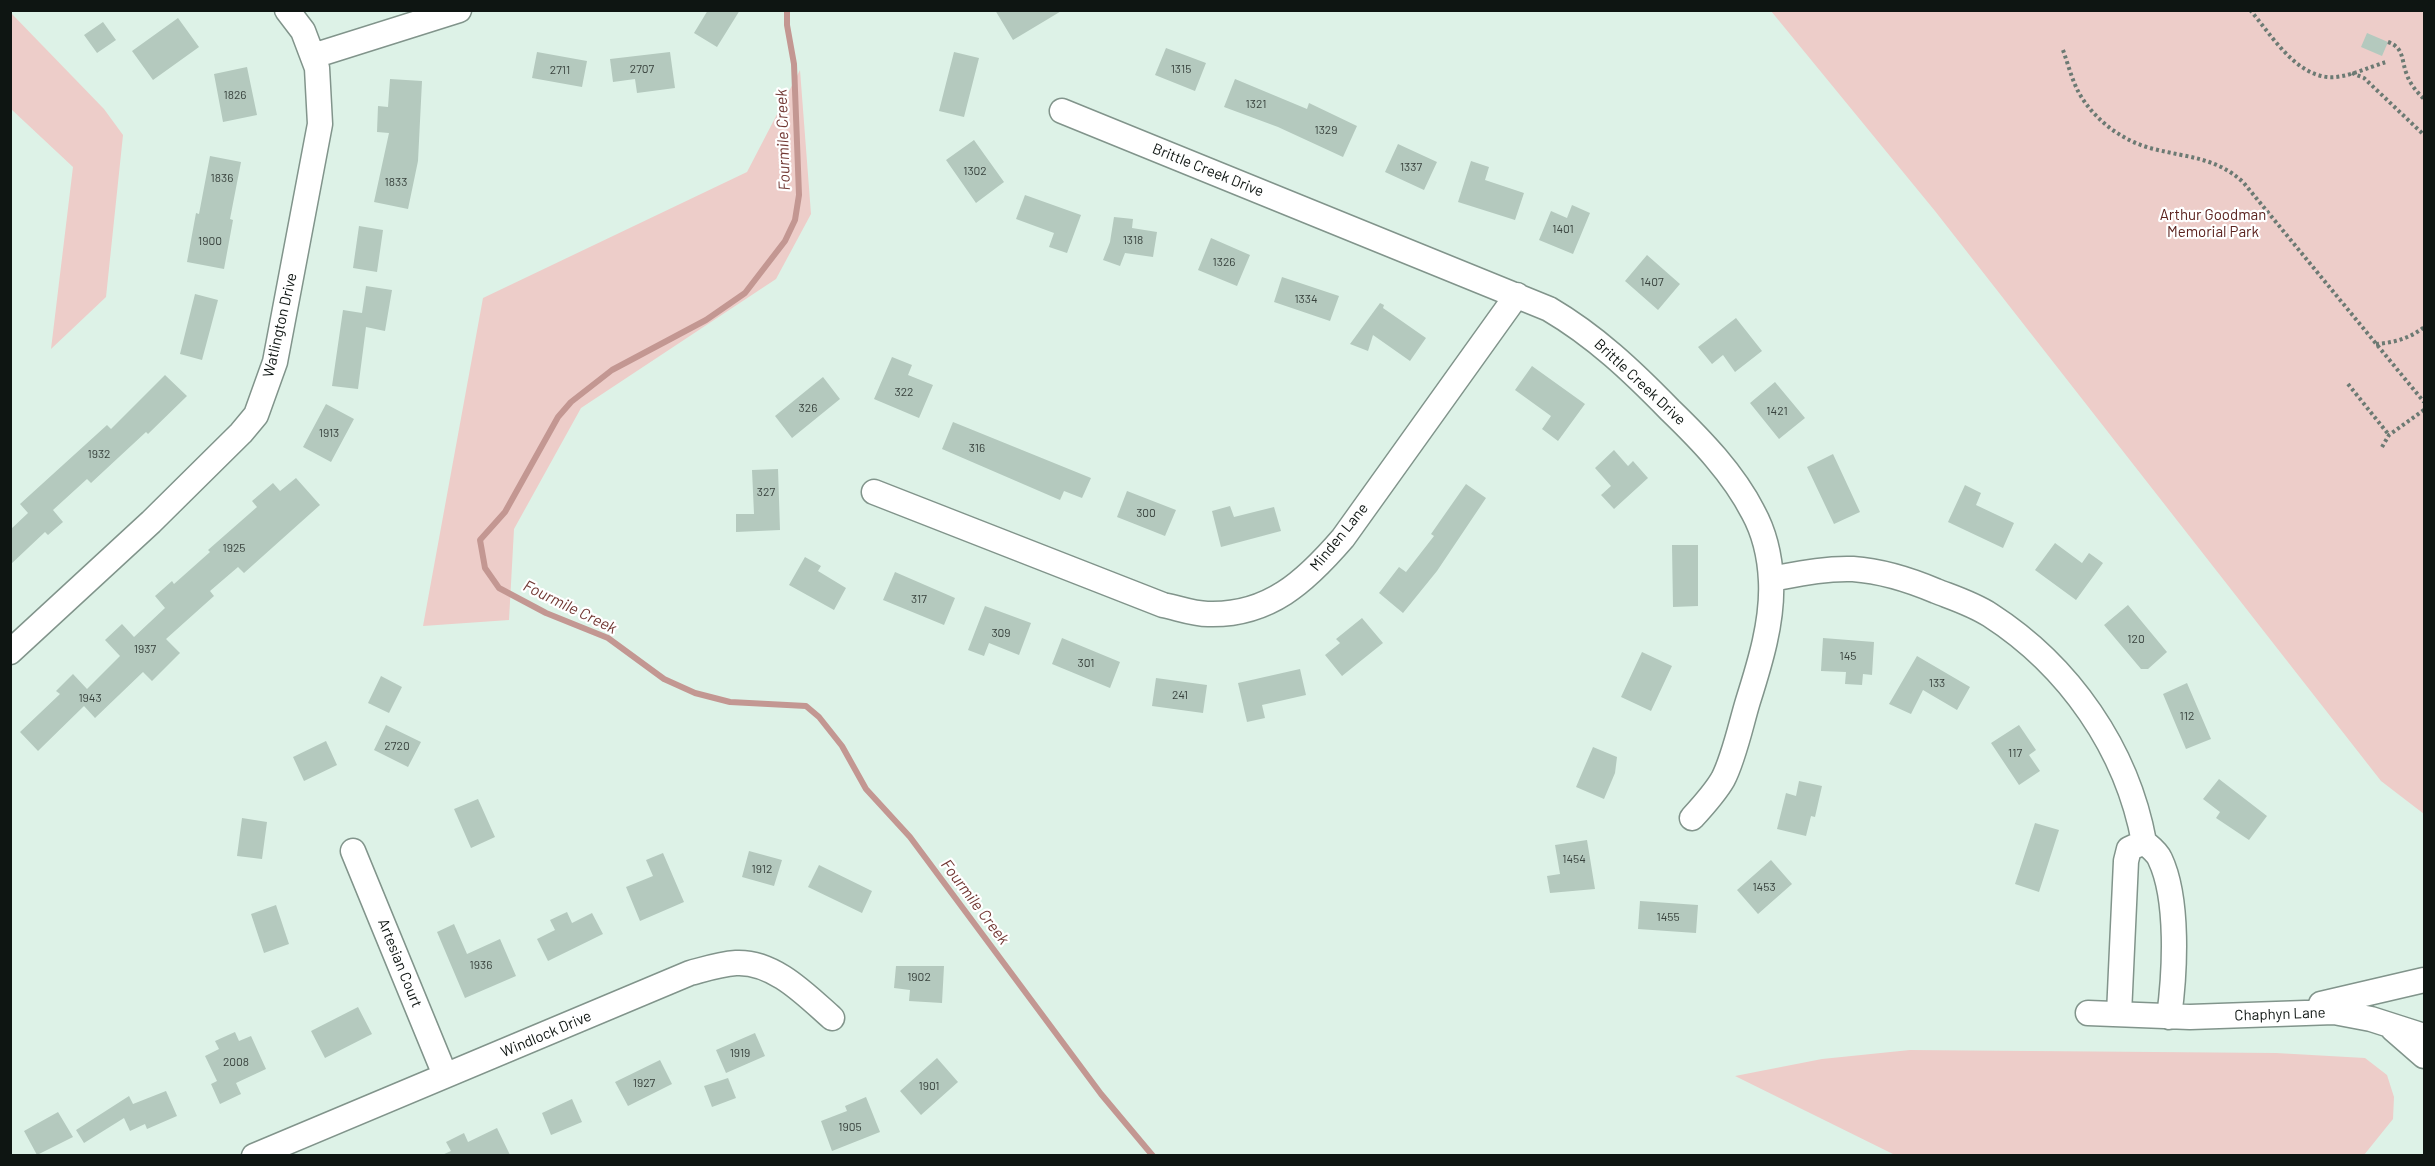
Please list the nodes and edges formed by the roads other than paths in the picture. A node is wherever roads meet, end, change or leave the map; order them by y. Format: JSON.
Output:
{"nodes":[{"id":1,"x":287,"y":10,"type":"edge"},
{"id":2,"x":459,"y":10,"type":"edge"},
{"id":3,"x":313,"y":56,"type":"junction"},
{"id":4,"x":1062,"y":111,"type":"dead end"},
{"id":5,"x":1517,"y":295,"type":"junction"},
{"id":6,"x":874,"y":492,"type":"dead end"},
{"id":7,"x":1771,"y":579,"type":"junction"},
{"id":8,"x":10,"y":652,"type":"edge"},
{"id":9,"x":1692,"y":818,"type":"dead end"},
{"id":10,"x":2144,"y":842,"type":"junction"},
{"id":11,"x":352,"y":851,"type":"dead end"},
{"id":12,"x":2424,"y":980,"type":"edge"},
{"id":13,"x":2088,"y":1013,"type":"dead end"},
{"id":14,"x":2119,"y":1014,"type":"junction"},
{"id":15,"x":2266,"y":1016,"type":"junction"},
{"id":16,"x":2169,"y":1017,"type":"junction"},
{"id":17,"x":832,"y":1018,"type":"dead end"},
{"id":18,"x":2389,"y":1026,"type":"junction"},
{"id":19,"x":2424,"y":1036,"type":"edge"},
{"id":20,"x":2424,"y":1056,"type":"edge"},
{"id":21,"x":445,"y":1075,"type":"junction"},
{"id":22,"x":254,"y":1155,"type":"edge"}],
"edges":[{"from":1,"to":3,"type":"street","name":"Watlington Drive"},
{"from":2,"to":3,"type":"street"},
{"from":3,"to":8,"type":"street","name":"Watlington Drive"},
{"from":4,"to":5,"type":"street","name":"Brittle Creek Drive"},
{"from":5,"to":6,"type":"street","name":"Minden Lane"},
{"from":5,"to":7,"type":"street","name":"Brittle Creek Drive"},
{"from":7,"to":9,"type":"street","name":"Brittle Creek Drive"},
{"from":7,"to":10,"type":"street"},
{"from":10,"to":14,"type":"street"},
{"from":10,"to":16,"type":"street"},
{"from":11,"to":21,"type":"street","name":"Artesian Court"},
{"from":12,"to":15,"type":"street"},
{"from":13,"to":14,"type":"street","name":"Chaphyn Lane"},
{"from":14,"to":16,"type":"street","name":"Chaphyn Lane"},
{"from":15,"to":16,"type":"street","name":"Chaphyn Lane"},
{"from":15,"to":18,"type":"street","name":"Chaphyn Lane"},
{"from":17,"to":21,"type":"street","name":"Windlock Drive"},
{"from":18,"to":19,"type":"street","name":"Chaphyn Lane"},
{"from":18,"to":20,"type":"street","name":"Chaphyn Lane"},
{"from":21,"to":22,"type":"street","name":"Windlock Drive"}]}
